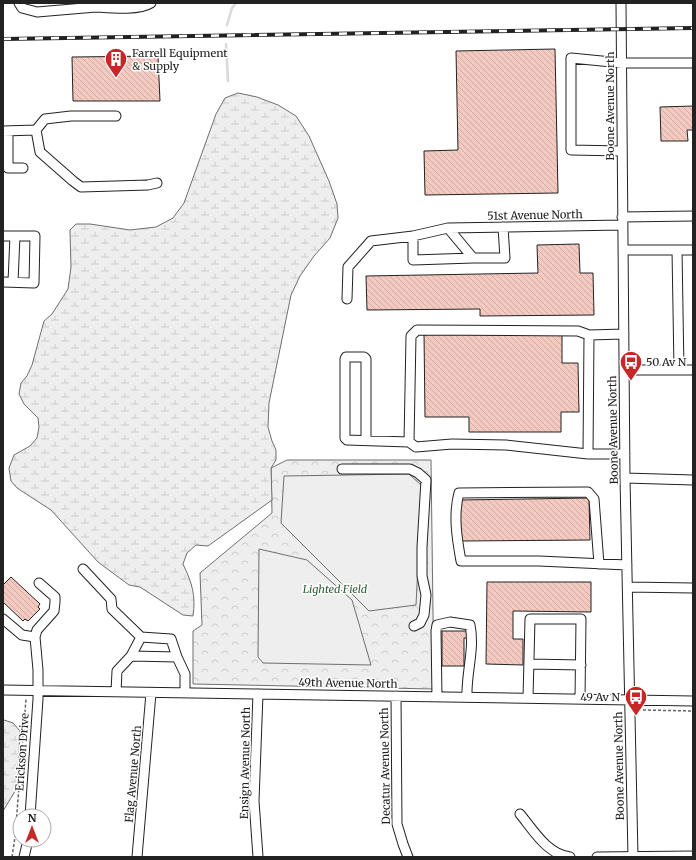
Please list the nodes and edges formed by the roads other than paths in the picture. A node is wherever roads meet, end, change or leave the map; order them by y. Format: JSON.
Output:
{"nodes":[{"id":1,"x":19,"y":3,"type":"edge"},
{"id":2,"x":151,"y":3,"type":"edge"},
{"id":3,"x":621,"y":3,"type":"edge"},
{"id":4,"x":96,"y":5,"type":"edge"},
{"id":5,"x":622,"y":63,"type":"junction"},
{"id":6,"x":693,"y":64,"type":"edge"},
{"id":7,"x":116,"y":116,"type":"dead end"},
{"id":8,"x":36,"y":130,"type":"junction"},
{"id":9,"x":6,"y":131,"type":"edge"},
{"id":10,"x":622,"y":151,"type":"junction"},
{"id":11,"x":23,"y":168,"type":"dead end"},
{"id":12,"x":157,"y":183,"type":"dead end"},
{"id":13,"x":693,"y":216,"type":"edge"},
{"id":14,"x":622,"y":221,"type":"junction"},
{"id":15,"x":503,"y":227,"type":"junction"},
{"id":16,"x":448,"y":228,"type":"junction"},
{"id":17,"x":3,"y":236,"type":"edge"},
{"id":18,"x":15,"y":236,"type":"junction"},
{"id":19,"x":413,"y":236,"type":"junction"},
{"id":20,"x":623,"y":250,"type":"junction"},
{"id":21,"x":678,"y":250,"type":"junction"},
{"id":22,"x":693,"y":250,"type":"edge"},
{"id":23,"x":473,"y":258,"type":"junction"},
{"id":24,"x":3,"y":282,"type":"edge"},
{"id":25,"x":13,"y":282,"type":"junction"},
{"id":26,"x":347,"y":299,"type":"dead end"},
{"id":27,"x":624,"y":334,"type":"junction"},
{"id":28,"x":589,"y":335,"type":"junction"},
{"id":29,"x":624,"y":370,"type":"junction"},
{"id":30,"x":679,"y":370,"type":"junction"},
{"id":31,"x":693,"y":370,"type":"edge"},
{"id":32,"x":366,"y":440,"type":"junction"},
{"id":33,"x":409,"y":442,"type":"junction"},
{"id":34,"x":588,"y":454,"type":"junction"},
{"id":35,"x":625,"y":454,"type":"junction"},
{"id":36,"x":342,"y":469,"type":"dead end"},
{"id":37,"x":625,"y":478,"type":"junction"},
{"id":38,"x":693,"y":480,"type":"edge"},
{"id":39,"x":599,"y":564,"type":"junction"},
{"id":40,"x":627,"y":565,"type":"junction"},
{"id":41,"x":83,"y":569,"type":"dead end"},
{"id":42,"x":40,"y":582,"type":"dead end"},
{"id":43,"x":628,"y":587,"type":"junction"},
{"id":44,"x":693,"y":588,"type":"edge"},
{"id":45,"x":3,"y":619,"type":"edge"},
{"id":46,"x":414,"y":626,"type":"dead end"},
{"id":47,"x":36,"y":638,"type":"junction"},
{"id":48,"x":141,"y":638,"type":"junction"},
{"id":49,"x":131,"y":656,"type":"junction"},
{"id":50,"x":177,"y":657,"type":"junction"},
{"id":51,"x":529,"y":664,"type":"junction"},
{"id":52,"x":581,"y":665,"type":"junction"},
{"id":53,"x":3,"y":690,"type":"edge"},
{"id":54,"x":38,"y":690,"type":"junction"},
{"id":55,"x":116,"y":692,"type":"junction"},
{"id":56,"x":151,"y":693,"type":"junction"},
{"id":57,"x":185,"y":693,"type":"junction"},
{"id":58,"x":258,"y":694,"type":"junction"},
{"id":59,"x":396,"y":696,"type":"junction"},
{"id":60,"x":437,"y":697,"type":"junction"},
{"id":61,"x":467,"y":697,"type":"junction"},
{"id":62,"x":528,"y":698,"type":"junction"},
{"id":63,"x":580,"y":699,"type":"junction"},
{"id":64,"x":629,"y":700,"type":"junction"},
{"id":65,"x":693,"y":701,"type":"edge"},
{"id":66,"x":31,"y":808,"type":"edge"},
{"id":67,"x":520,"y":814,"type":"dead end"},
{"id":68,"x":693,"y":856,"type":"edge"},
{"id":69,"x":138,"y":857,"type":"edge"},
{"id":70,"x":258,"y":857,"type":"edge"},
{"id":71,"x":408,"y":857,"type":"edge"},
{"id":72,"x":570,"y":857,"type":"edge"},
{"id":73,"x":597,"y":857,"type":"edge"},
{"id":74,"x":633,"y":857,"type":"edge"}],
"edges":[{"from":1,"to":4,"type":"street"},
{"from":2,"to":4,"type":"street"},
{"from":3,"to":5,"type":"street","name":"Boone Avenue North"},
{"from":5,"to":6,"type":"street"},
{"from":5,"to":10,"type":"street","name":"Boone Avenue North"},
{"from":5,"to":10,"type":"street"},
{"from":7,"to":8,"type":"street"},
{"from":8,"to":9,"type":"street"},
{"from":8,"to":12,"type":"street"},
{"from":9,"to":11,"type":"street"},
{"from":10,"to":14,"type":"street","name":"Boone Avenue North"},
{"from":13,"to":14,"type":"street","name":"51st Avenue North"},
{"from":14,"to":15,"type":"street","name":"51st Avenue North"},
{"from":14,"to":20,"type":"street","name":"Boone Avenue North"},
{"from":15,"to":16,"type":"street","name":"51st Avenue North"},
{"from":15,"to":23,"type":"street"},
{"from":16,"to":19,"type":"street","name":"51st Avenue North"},
{"from":16,"to":23,"type":"street"},
{"from":17,"to":18,"type":"street"},
{"from":18,"to":25,"type":"street"},
{"from":18,"to":25,"type":"street"},
{"from":19,"to":23,"type":"street"},
{"from":19,"to":26,"type":"street","name":"51st Avenue North"},
{"from":20,"to":21,"type":"street"},
{"from":20,"to":27,"type":"street","name":"Boone Avenue North"},
{"from":21,"to":22,"type":"street"},
{"from":21,"to":30,"type":"street"},
{"from":24,"to":25,"type":"street"},
{"from":27,"to":28,"type":"street"},
{"from":27,"to":29,"type":"street","name":"Boone Avenue North"},
{"from":28,"to":33,"type":"street"},
{"from":28,"to":34,"type":"street"},
{"from":29,"to":30,"type":"street"},
{"from":29,"to":35,"type":"street","name":"Boone Avenue North"},
{"from":30,"to":31,"type":"street"},
{"from":32,"to":32,"type":"street"},
{"from":32,"to":33,"type":"street"},
{"from":33,"to":34,"type":"street"},
{"from":34,"to":35,"type":"street"},
{"from":35,"to":37,"type":"street","name":"Boone Avenue North"},
{"from":36,"to":46,"type":"street"},
{"from":37,"to":38,"type":"street"},
{"from":37,"to":40,"type":"street","name":"Boone Avenue North"},
{"from":39,"to":39,"type":"street"},
{"from":39,"to":40,"type":"street"},
{"from":40,"to":43,"type":"street","name":"Boone Avenue North"},
{"from":41,"to":48,"type":"street"},
{"from":42,"to":47,"type":"street"},
{"from":43,"to":44,"type":"street"},
{"from":43,"to":64,"type":"street","name":"Boone Avenue North"},
{"from":45,"to":47,"type":"street"},
{"from":47,"to":54,"type":"street","name":"Erickson Drive"},
{"from":48,"to":49,"type":"street"},
{"from":48,"to":50,"type":"street"},
{"from":49,"to":50,"type":"street"},
{"from":49,"to":55,"type":"street"},
{"from":50,"to":57,"type":"street"},
{"from":51,"to":52,"type":"street"},
{"from":51,"to":52,"type":"street"},
{"from":51,"to":62,"type":"street"},
{"from":52,"to":63,"type":"street"},
{"from":53,"to":54,"type":"street","name":"49th Avenue North"},
{"from":54,"to":55,"type":"street","name":"49th Avenue North"},
{"from":54,"to":66,"type":"street","name":"Erickson Drive"},
{"from":55,"to":56,"type":"street","name":"49th Avenue North"},
{"from":56,"to":57,"type":"street","name":"49th Avenue North"},
{"from":56,"to":69,"type":"street","name":"Flag Avenue North"},
{"from":57,"to":58,"type":"street","name":"49th Avenue North"},
{"from":58,"to":59,"type":"street","name":"49th Avenue North"},
{"from":58,"to":70,"type":"street","name":"Ensign Avenue North"},
{"from":59,"to":60,"type":"street","name":"49th Avenue North"},
{"from":59,"to":71,"type":"street","name":"Decatur Avenue North"},
{"from":60,"to":61,"type":"street","name":"49th Avenue North"},
{"from":60,"to":61,"type":"street"},
{"from":61,"to":62,"type":"street","name":"49th Avenue North"},
{"from":62,"to":63,"type":"street","name":"49th Avenue North"},
{"from":63,"to":64,"type":"street","name":"49th Avenue North"},
{"from":64,"to":65,"type":"street","name":"49th Avenue North"},
{"from":64,"to":74,"type":"street","name":"Boone Avenue North"},
{"from":67,"to":72,"type":"street"},
{"from":68,"to":74,"type":"street"},
{"from":73,"to":74,"type":"street"}]}
